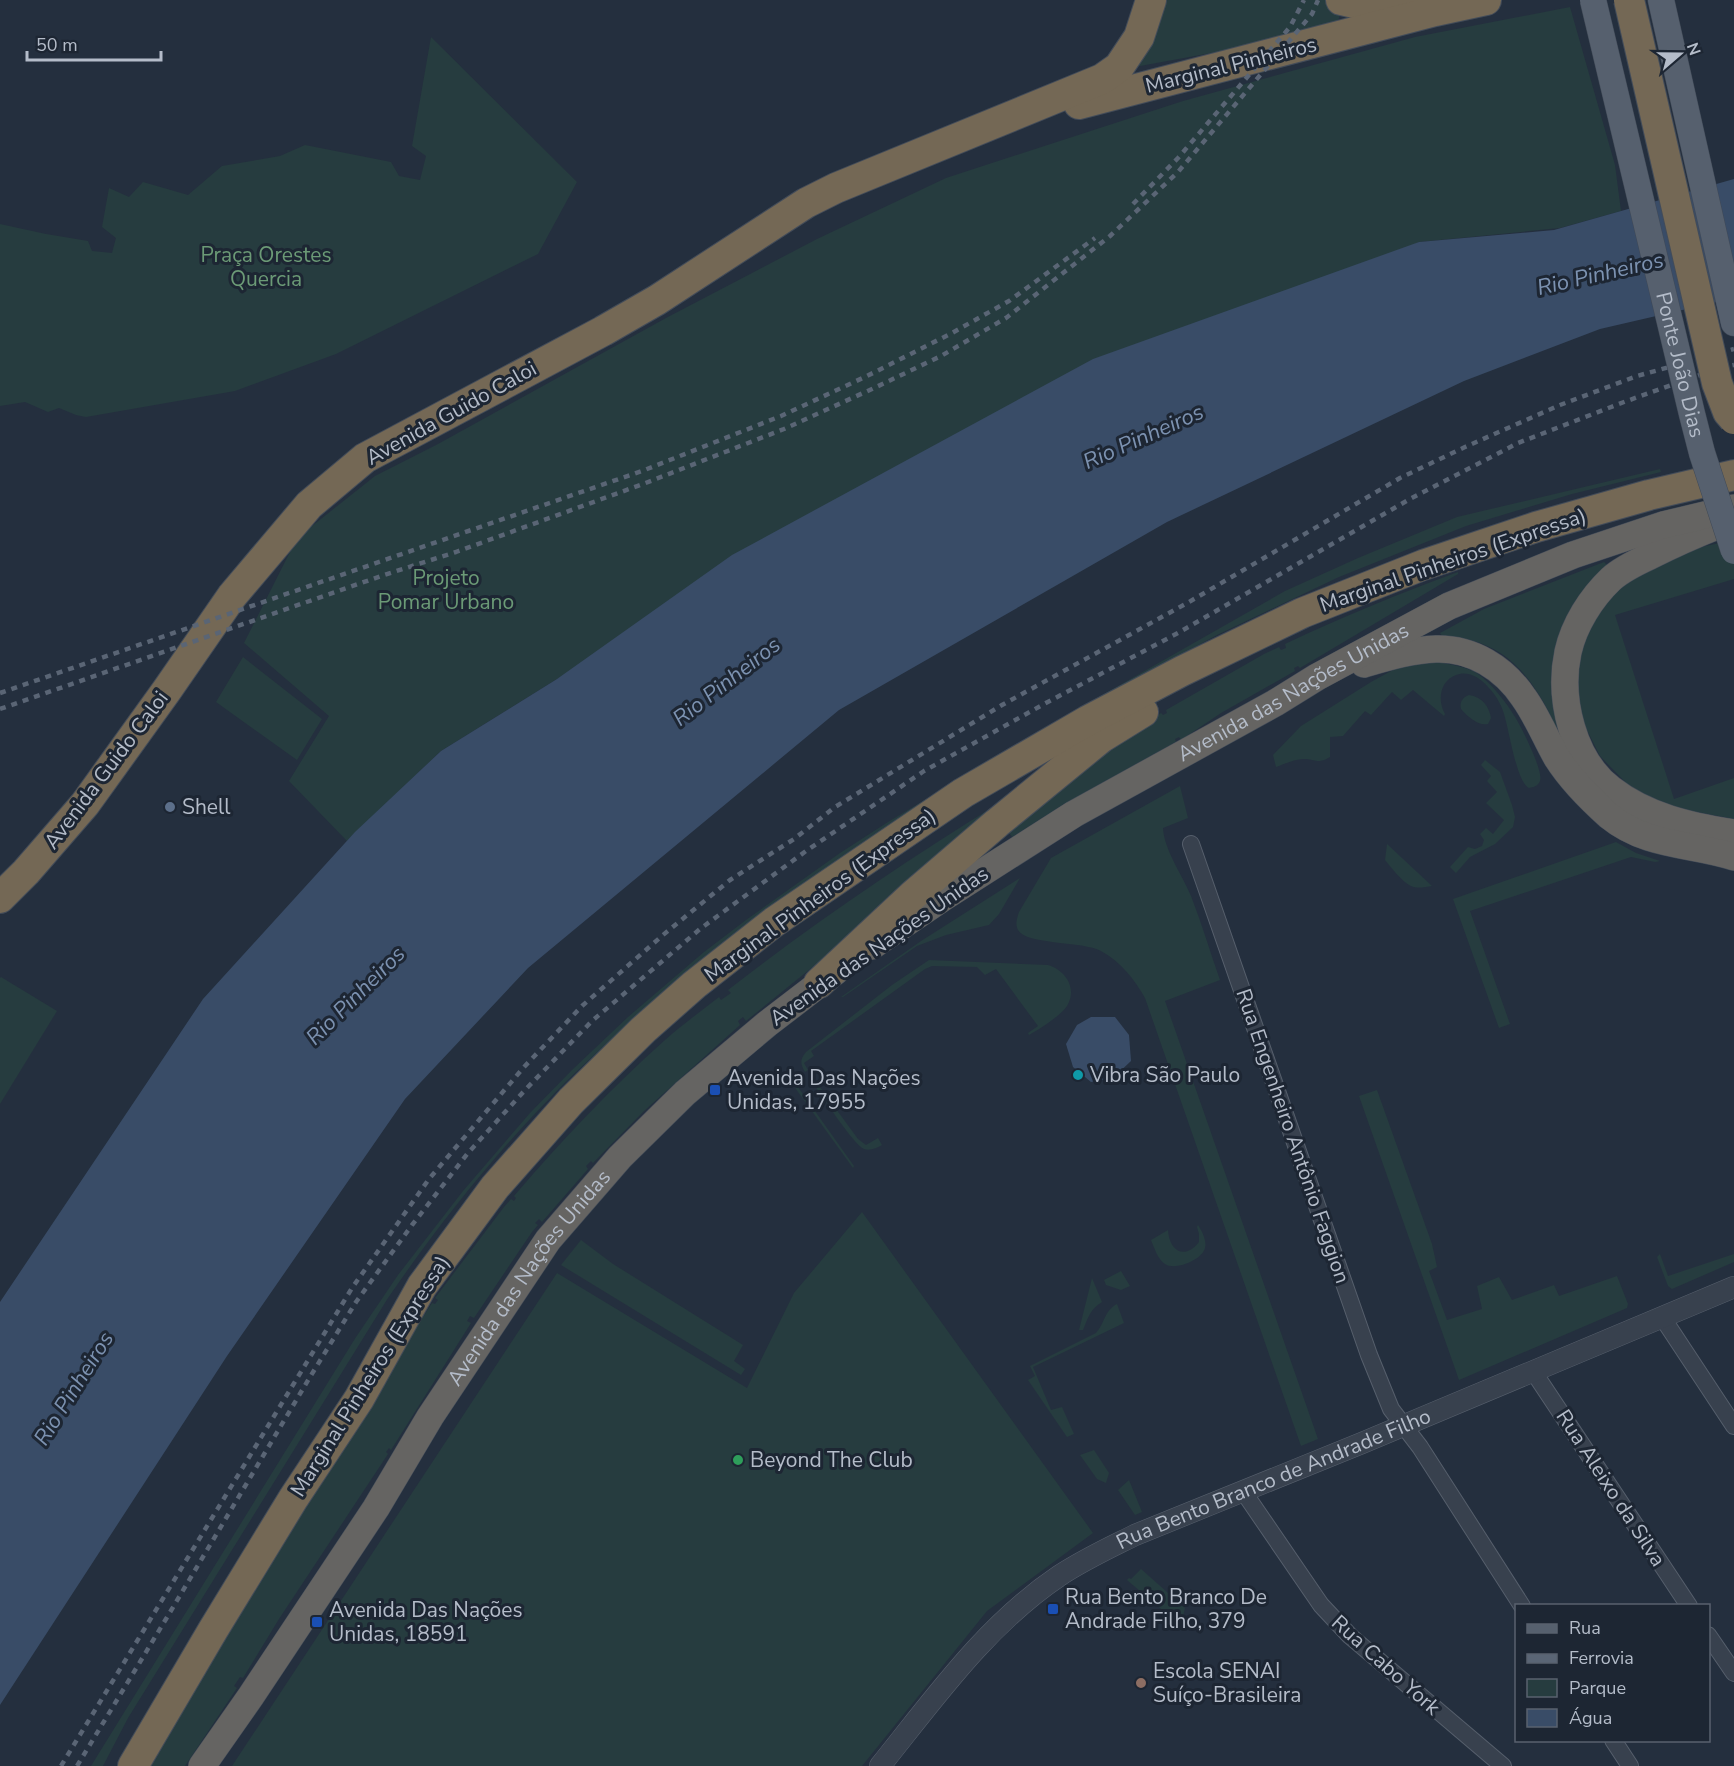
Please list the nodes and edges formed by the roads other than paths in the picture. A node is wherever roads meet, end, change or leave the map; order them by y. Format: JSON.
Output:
{"nodes":[{"id":1,"x":1151,"y":0,"type":"edge"},
{"id":2,"x":1341,"y":0,"type":"edge"},
{"id":3,"x":1486,"y":0,"type":"edge"},
{"id":4,"x":1593,"y":0,"type":"edge"},
{"id":5,"x":1629,"y":0,"type":"edge"},
{"id":6,"x":1661,"y":0,"type":"edge"},
{"id":7,"x":1435,"y":11,"type":"junction"},
{"id":8,"x":977,"y":130,"type":"junction"},
{"id":9,"x":1734,"y":323,"type":"edge"},
{"id":10,"x":1734,"y":419,"type":"edge"},
{"id":11,"x":1734,"y":475,"type":"edge"},
{"id":12,"x":1734,"y":508,"type":"edge"},
{"id":13,"x":1734,"y":519,"type":"edge"},
{"id":14,"x":1734,"y":551,"type":"edge"},
{"id":15,"x":1302,"y":613,"type":"junction"},
{"id":16,"x":1317,"y":677,"type":"junction"},
{"id":17,"x":1734,"y":833,"type":"edge"},
{"id":18,"x":1191,"y":844,"type":"dead end"},
{"id":19,"x":1734,"y":856,"type":"edge"},
{"id":20,"x":0,"y":898,"type":"edge"},
{"id":21,"x":819,"y":983,"type":"junction"},
{"id":22,"x":1734,"y":1287,"type":"edge"},
{"id":23,"x":1662,"y":1317,"type":"junction"},
{"id":24,"x":1533,"y":1371,"type":"junction"},
{"id":25,"x":1402,"y":1425,"type":"junction"},
{"id":26,"x":1734,"y":1426,"type":"edge"},
{"id":27,"x":1243,"y":1491,"type":"junction"},
{"id":28,"x":1521,"y":1604,"type":"edge"},
{"id":29,"x":1688,"y":1604,"type":"edge"},
{"id":30,"x":1710,"y":1638,"type":"edge"},
{"id":31,"x":1734,"y":1674,"type":"edge"},
{"id":32,"x":1614,"y":1742,"type":"edge"},
{"id":33,"x":202,"y":1765,"type":"edge"},
{"id":34,"x":133,"y":1766,"type":"edge"},
{"id":35,"x":880,"y":1766,"type":"edge"},
{"id":36,"x":1503,"y":1766,"type":"edge"},
{"id":37,"x":1630,"y":1766,"type":"edge"}],
"edges":[{"from":1,"to":8,"type":"highway"},
{"from":2,"to":7,"type":"highway"},
{"from":3,"to":7,"type":"highway","name":"Marginal Pinheiros"},
{"from":4,"to":14,"type":"main road","name":"Ponte João Dias","bridge":true},
{"from":5,"to":10,"type":"highway","bridge":true},
{"from":6,"to":9,"type":"main road"},
{"from":7,"to":8,"type":"highway","name":"Marginal Pinheiros"},
{"from":8,"to":20,"type":"highway","name":"Avenida Guido Caloi"},
{"from":11,"to":15,"type":"highway","name":"Marginal Pinheiros (Expressa)"},
{"from":12,"to":16,"type":"highway","name":"Avenida das Nações Unidas"},
{"from":13,"to":17,"type":"highway"},
{"from":15,"to":21,"type":"highway"},
{"from":15,"to":34,"type":"highway","name":"Marginal Pinheiros (Expressa)"},
{"from":16,"to":19,"type":"highway"},
{"from":16,"to":21,"type":"highway","name":"Avenida das Nações Unidas"},
{"from":18,"to":25,"type":"street","name":"Rua Engenheiro Antônio Faggion"},
{"from":21,"to":33,"type":"highway","name":"Avenida das Nações Unidas"},
{"from":22,"to":23,"type":"street","name":"Rua Bento Branco de Andrade Filho"},
{"from":23,"to":24,"type":"street","name":"Rua Bento Branco de Andrade Filho"},
{"from":23,"to":26,"type":"street"},
{"from":24,"to":25,"type":"street","name":"Rua Bento Branco de Andrade Filho"},
{"from":24,"to":29,"type":"street","name":"Rua Aleixo da Silva"},
{"from":25,"to":27,"type":"street","name":"Rua Bento Branco de Andrade Filho"},
{"from":25,"to":28,"type":"street","name":"Rua Engenheiro Antônio Faggion"},
{"from":27,"to":35,"type":"street","name":"Rua Bento Branco de Andrade Filho"},
{"from":27,"to":36,"type":"street","name":"Rua Cabo York"},
{"from":30,"to":31,"type":"street"},
{"from":32,"to":37,"type":"street"}]}
